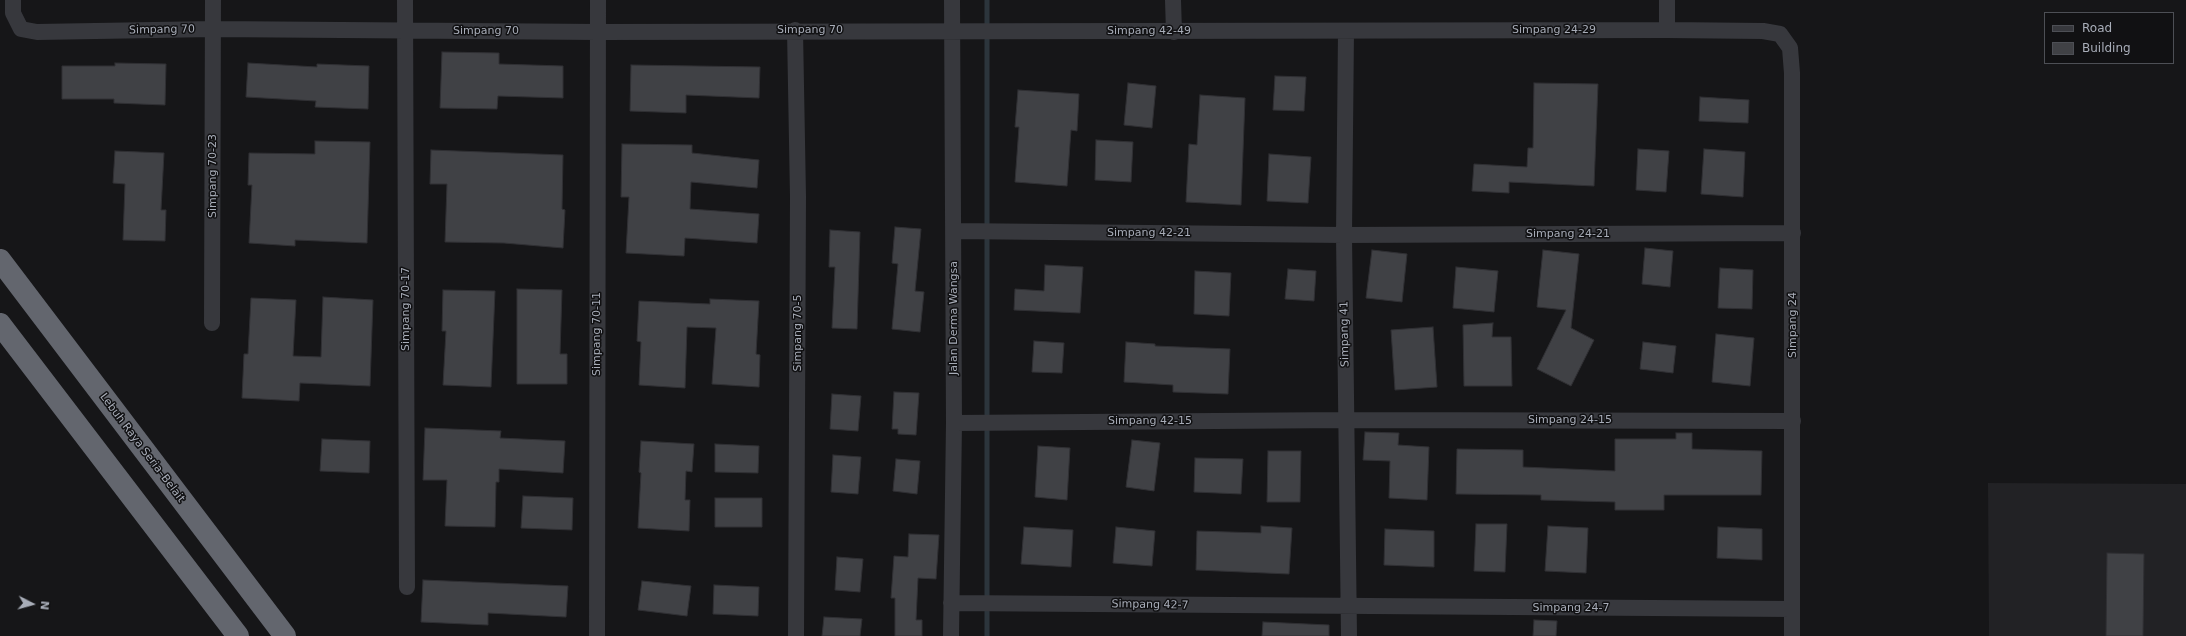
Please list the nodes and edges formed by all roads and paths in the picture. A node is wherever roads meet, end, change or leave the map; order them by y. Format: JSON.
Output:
{"nodes":[{"id":1,"x":13,"y":0,"type":"edge"},
{"id":2,"x":213,"y":0,"type":"edge"},
{"id":3,"x":405,"y":0,"type":"edge"},
{"id":4,"x":598,"y":0,"type":"edge"},
{"id":5,"x":952,"y":0,"type":"edge"},
{"id":6,"x":1173,"y":0,"type":"edge"},
{"id":7,"x":1667,"y":0,"type":"edge"},
{"id":8,"x":213,"y":29,"type":"junction"},
{"id":9,"x":405,"y":30,"type":"junction"},
{"id":10,"x":796,"y":30,"type":"junction"},
{"id":11,"x":1667,"y":30,"type":"junction"},
{"id":12,"x":952,"y":31,"type":"junction"},
{"id":13,"x":1346,"y":31,"type":"junction"},
{"id":14,"x":1762,"y":31,"type":"joint"},
{"id":15,"x":598,"y":32,"type":"junction"},
{"id":16,"x":1174,"y":32,"type":"junction"},
{"id":17,"x":954,"y":231,"type":"junction"},
{"id":18,"x":1793,"y":233,"type":"junction"},
{"id":19,"x":1344,"y":235,"type":"junction"},
{"id":20,"x":0,"y":260,"type":"edge"},
{"id":21,"x":212,"y":323,"type":"dead end"},
{"id":22,"x":0,"y":324,"type":"edge"},
{"id":23,"x":1346,"y":420,"type":"junction"},
{"id":24,"x":1793,"y":421,"type":"junction"},
{"id":25,"x":954,"y":423,"type":"junction"},
{"id":26,"x":407,"y":587,"type":"dead end"},
{"id":27,"x":951,"y":603,"type":"junction"},
{"id":28,"x":1349,"y":607,"type":"junction"},
{"id":29,"x":1792,"y":610,"type":"junction"},
{"id":30,"x":238,"y":636,"type":"edge"},
{"id":31,"x":285,"y":636,"type":"edge"},
{"id":32,"x":597,"y":636,"type":"edge"},
{"id":33,"x":796,"y":636,"type":"edge"},
{"id":34,"x":951,"y":636,"type":"edge"},
{"id":35,"x":1349,"y":636,"type":"edge"},
{"id":36,"x":1792,"y":636,"type":"edge"}],
"edges":[{"from":1,"to":8,"type":"street","name":"Simpang 70"},
{"from":2,"to":8,"type":"street","name":"Simpang 70-23"},
{"from":3,"to":9,"type":"street","name":"Simpang 70-17"},
{"from":4,"to":15,"type":"street","name":"Simpang 70-11"},
{"from":5,"to":12,"type":"street","name":"Jalan Derma Wangsa"},
{"from":6,"to":16,"type":"street"},
{"from":7,"to":11,"type":"street"},
{"from":8,"to":9,"type":"street","name":"Simpang 70"},
{"from":8,"to":21,"type":"street","name":"Simpang 70-23"},
{"from":9,"to":15,"type":"street","name":"Simpang 70"},
{"from":9,"to":26,"type":"street","name":"Simpang 70-17"},
{"from":10,"to":12,"type":"street","name":"Simpang 70"},
{"from":10,"to":15,"type":"street","name":"Simpang 70"},
{"from":10,"to":33,"type":"street","name":"Simpang 70-5"},
{"from":11,"to":13,"type":"street","name":"Simpang 24-29"},
{"from":11,"to":14,"type":"street","name":"Simpang 24-29"},
{"from":12,"to":16,"type":"street","name":"Simpang 42-49"},
{"from":12,"to":17,"type":"street","name":"Jalan Derma Wangsa"},
{"from":13,"to":16,"type":"street","name":"Simpang 42-49"},
{"from":13,"to":19,"type":"street","name":"Simpang 41"},
{"from":14,"to":18,"type":"street","name":"Simpang 24"},
{"from":15,"to":32,"type":"street","name":"Simpang 70-11"},
{"from":17,"to":19,"type":"street","name":"Simpang 42-21"},
{"from":17,"to":25,"type":"street","name":"Jalan Derma Wangsa"},
{"from":18,"to":19,"type":"street","name":"Simpang 24-21"},
{"from":18,"to":24,"type":"street","name":"Simpang 24"},
{"from":19,"to":23,"type":"street","name":"Simpang 41"},
{"from":20,"to":31,"type":"highway","name":"Lebuh Raya Seria–Belait"},
{"from":22,"to":30,"type":"highway"},
{"from":23,"to":24,"type":"street","name":"Simpang 24-15"},
{"from":23,"to":25,"type":"street","name":"Simpang 42-15"},
{"from":23,"to":28,"type":"street","name":"Simpang 41"},
{"from":24,"to":29,"type":"street","name":"Simpang 24"},
{"from":25,"to":27,"type":"street","name":"Jalan Derma Wangsa"},
{"from":27,"to":28,"type":"street","name":"Simpang 42-7"},
{"from":27,"to":34,"type":"street","name":"Jalan Derma Wangsa"},
{"from":28,"to":29,"type":"street","name":"Simpang 24-7"},
{"from":28,"to":35,"type":"street","name":"Simpang 41"},
{"from":29,"to":36,"type":"street","name":"Simpang 24"}]}
